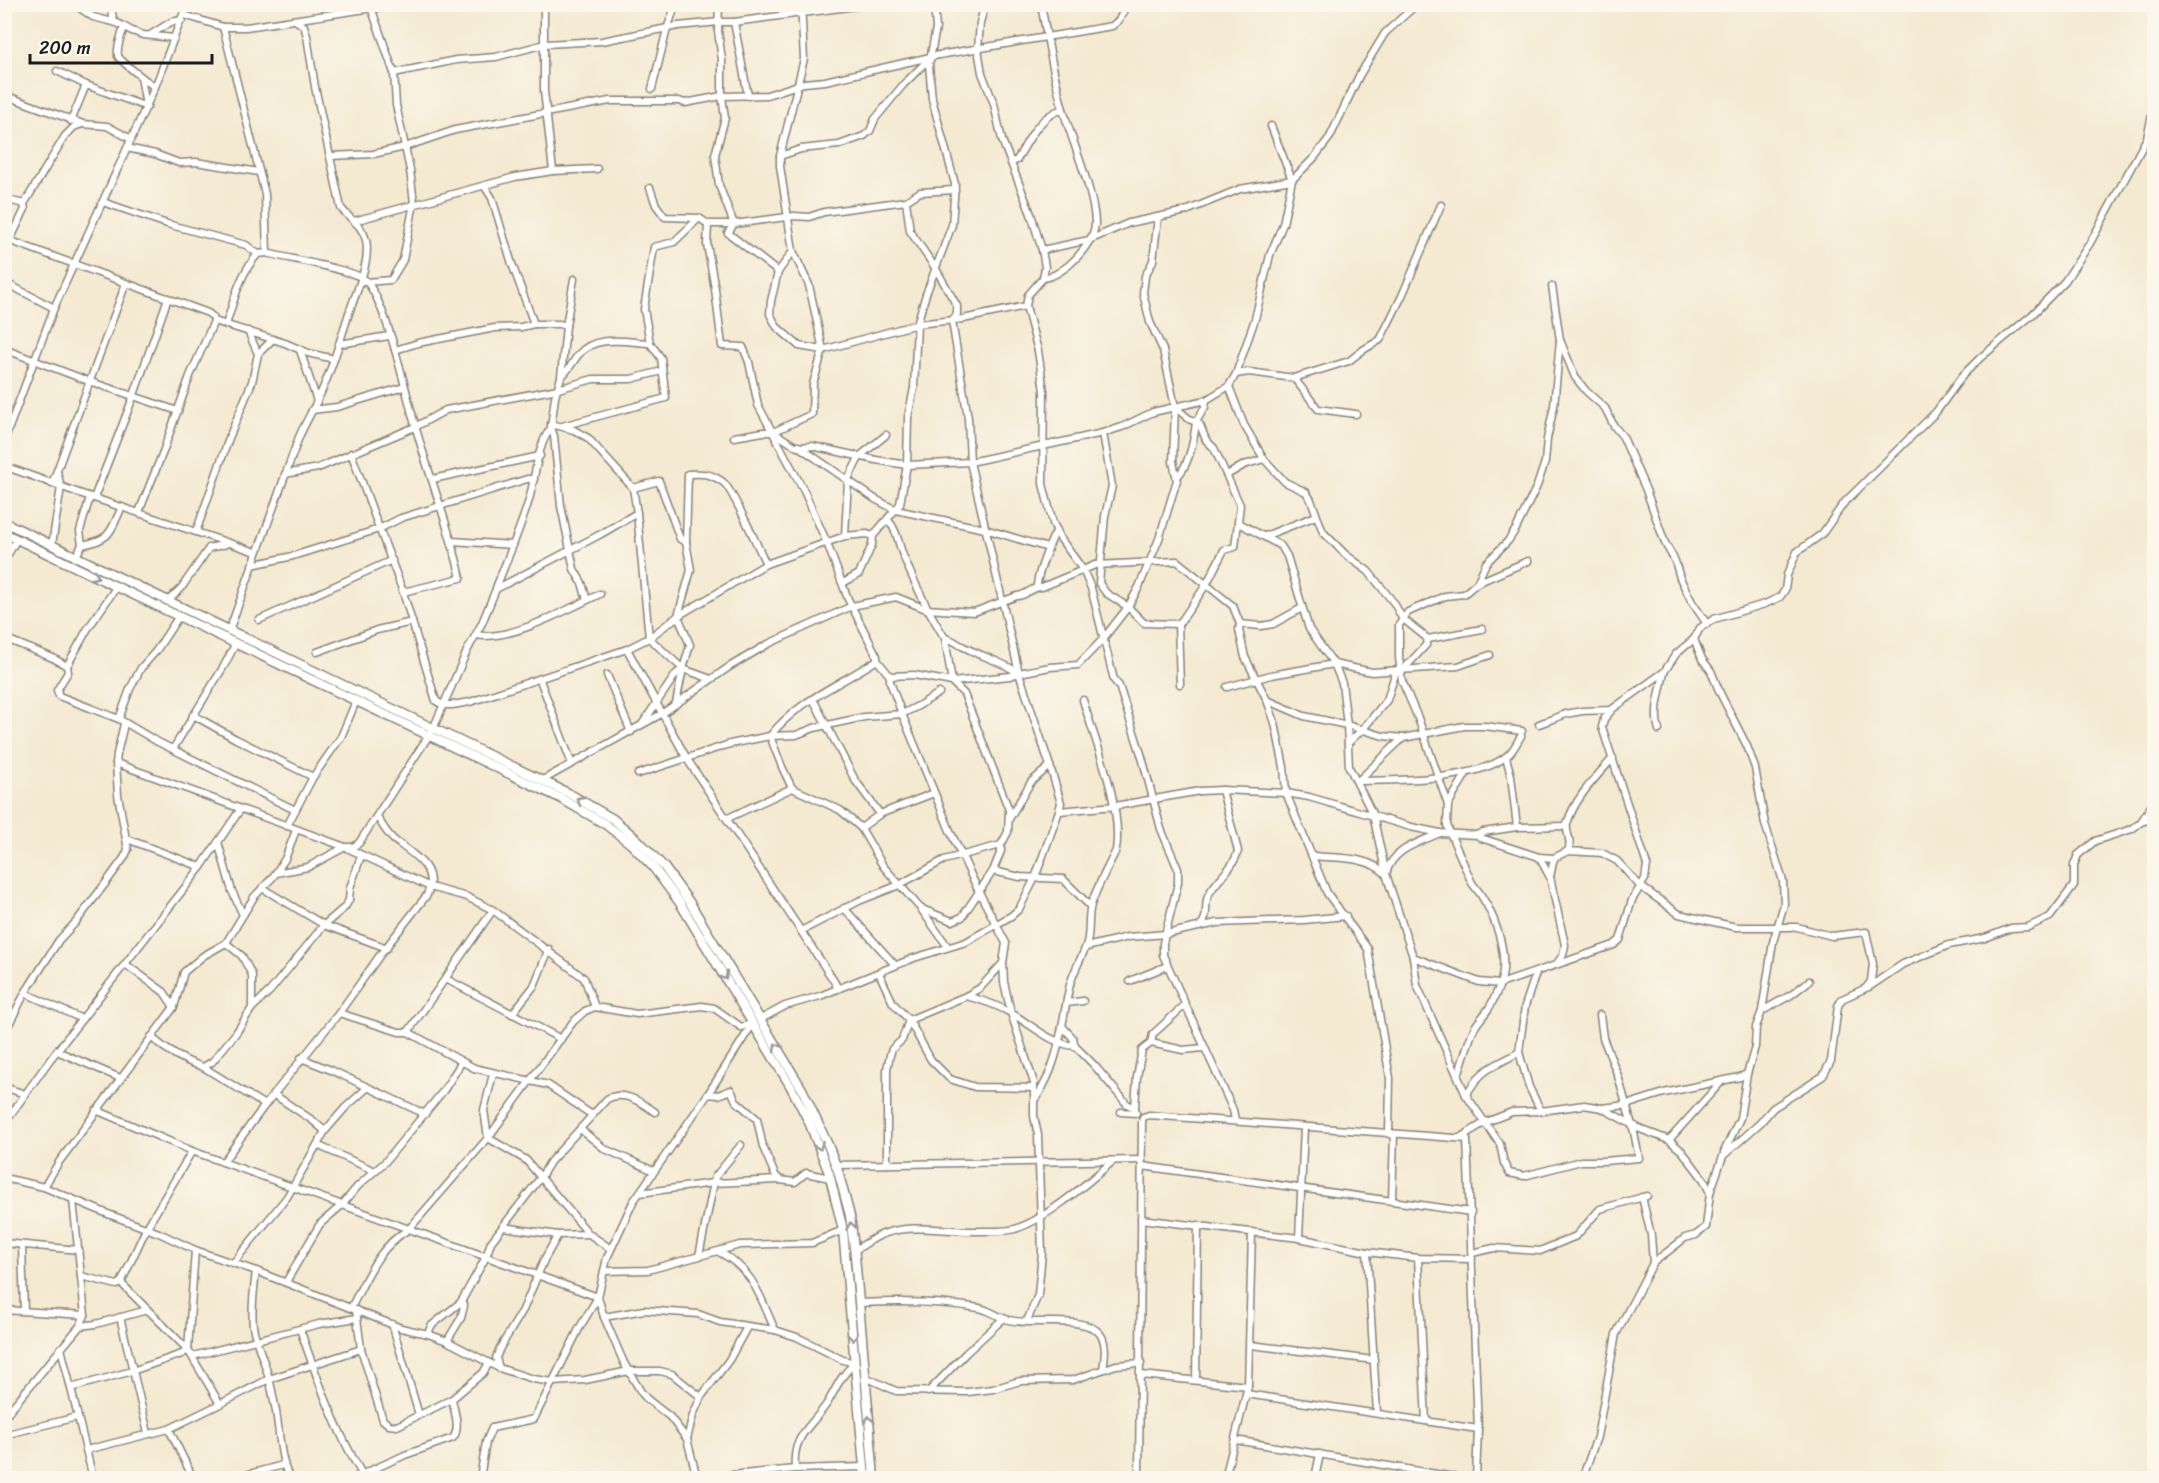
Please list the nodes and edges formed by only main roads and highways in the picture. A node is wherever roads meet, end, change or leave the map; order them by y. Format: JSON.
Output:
{"nodes":[{"id":1,"x":4,"y":522,"type":"edge"},
{"id":2,"x":4,"y":533,"type":"edge"},
{"id":3,"x":74,"y":560,"type":"junction"},
{"id":4,"x":431,"y":733,"type":"junction"},
{"id":5,"x":865,"y":1479,"type":"edge"},
{"id":6,"x":874,"y":1479,"type":"edge"}],
"edges":[{"from":1,"to":3,"type":"main road"},
{"from":2,"to":3,"type":"main road"},
{"from":3,"to":4,"type":"main road"},
{"from":3,"to":4,"type":"main road","one_way":true},
{"from":4,"to":5,"type":"main road","one_way":true},
{"from":6,"to":4,"type":"main road","one_way":true}]}
